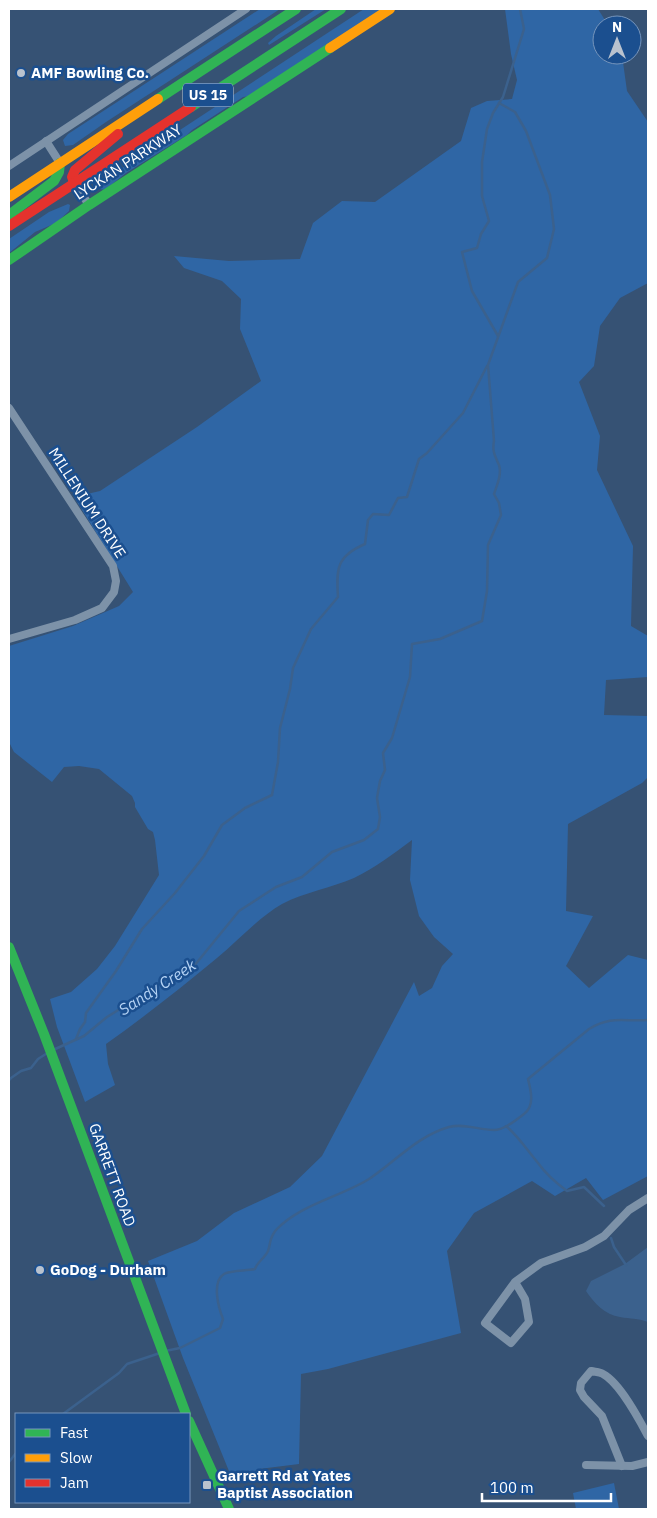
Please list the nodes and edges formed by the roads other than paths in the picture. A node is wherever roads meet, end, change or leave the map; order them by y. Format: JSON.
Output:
{"nodes":[{"id":1,"x":246,"y":9,"type":"edge"},
{"id":2,"x":296,"y":9,"type":"edge"},
{"id":3,"x":341,"y":9,"type":"edge"},
{"id":4,"x":390,"y":9,"type":"edge"},
{"id":5,"x":162,"y":97,"type":"junction"},
{"id":6,"x":46,"y":141,"type":"junction"},
{"id":7,"x":60,"y":163,"type":"junction"},
{"id":8,"x":9,"y":166,"type":"edge"},
{"id":9,"x":74,"y":182,"type":"junction"},
{"id":10,"x":9,"y":197,"type":"edge"},
{"id":11,"x":89,"y":205,"type":"junction"},
{"id":12,"x":9,"y":215,"type":"edge"},
{"id":13,"x":9,"y":226,"type":"edge"},
{"id":14,"x":9,"y":260,"type":"edge"},
{"id":15,"x":9,"y":408,"type":"edge"},
{"id":16,"x":9,"y":640,"type":"edge"},
{"id":17,"x":9,"y":947,"type":"edge"},
{"id":18,"x":648,"y":1198,"type":"edge"},
{"id":19,"x":515,"y":1282,"type":"junction"},
{"id":20,"x":186,"y":1413,"type":"edge"},
{"id":21,"x":190,"y":1423,"type":"edge"},
{"id":22,"x":648,"y":1436,"type":"edge"},
{"id":23,"x":648,"y":1462,"type":"edge"},
{"id":24,"x":586,"y":1465,"type":"dead end"},
{"id":25,"x":622,"y":1466,"type":"junction"},
{"id":26,"x":230,"y":1509,"type":"edge"}],
"edges":[{"from":1,"to":6,"type":"street"},
{"from":2,"to":5,"type":"main road","number":"US 15"},
{"from":3,"to":9,"type":"main road","number":"US 15"},
{"from":4,"to":11,"type":"main road","name":"LYCKAN PARKWAY"},
{"from":5,"to":7,"type":"main road","number":"US 15"},
{"from":5,"to":9,"type":"main road"},
{"from":6,"to":7,"type":"street"},
{"from":6,"to":8,"type":"street"},
{"from":7,"to":10,"type":"main road","number":"US 15"},
{"from":7,"to":12,"type":"main road"},
{"from":9,"to":11,"type":"street"},
{"from":9,"to":13,"type":"main road","number":"US 15"},
{"from":11,"to":14,"type":"main road","name":"LYCKAN PARKWAY"},
{"from":15,"to":16,"type":"street","name":"MILLENIUM DRIVE"},
{"from":17,"to":20,"type":"main road","name":"GARRETT ROAD"},
{"from":18,"to":19,"type":"street"},
{"from":19,"to":19,"type":"street"},
{"from":21,"to":26,"type":"main road"},
{"from":22,"to":25,"type":"street"},
{"from":23,"to":25,"type":"street"},
{"from":24,"to":25,"type":"street"}]}
